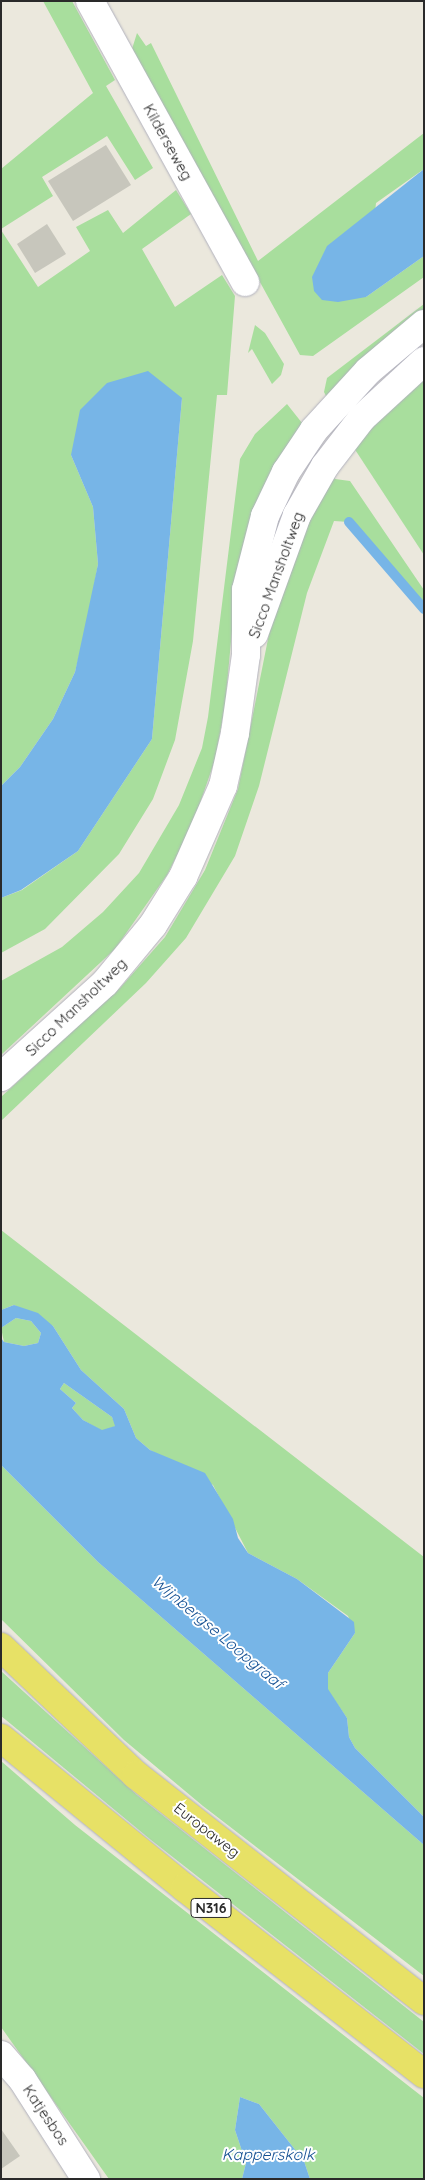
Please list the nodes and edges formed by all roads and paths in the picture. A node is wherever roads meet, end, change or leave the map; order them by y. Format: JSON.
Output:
{"nodes":[{"id":1,"x":90,"y":1,"type":"edge"},
{"id":2,"x":245,"y":282,"type":"dead end"},
{"id":3,"x":424,"y":324,"type":"edge"},
{"id":4,"x":424,"y":361,"type":"edge"},
{"id":5,"x":246,"y":655,"type":"junction"},
{"id":6,"x":1,"y":1077,"type":"edge"},
{"id":7,"x":1,"y":1647,"type":"edge"},
{"id":8,"x":1,"y":1738,"type":"edge"},
{"id":9,"x":424,"y":2001,"type":"edge"},
{"id":10,"x":1,"y":2054,"type":"edge"},
{"id":11,"x":424,"y":2074,"type":"edge"},
{"id":12,"x":86,"y":2179,"type":"edge"}],
"edges":[{"from":1,"to":2,"type":"street","name":"Kilderseweg"},
{"from":3,"to":5,"type":"street","name":"Sicco Mansholtweg"},
{"from":4,"to":5,"type":"street","name":"Sicco Mansholtweg"},
{"from":5,"to":6,"type":"street","name":"Sicco Mansholtweg"},
{"from":7,"to":9,"type":"main road","name":"Europaweg"},
{"from":8,"to":11,"type":"main road","number":"N316"},
{"from":10,"to":12,"type":"street","name":"Katjesbos"}]}
